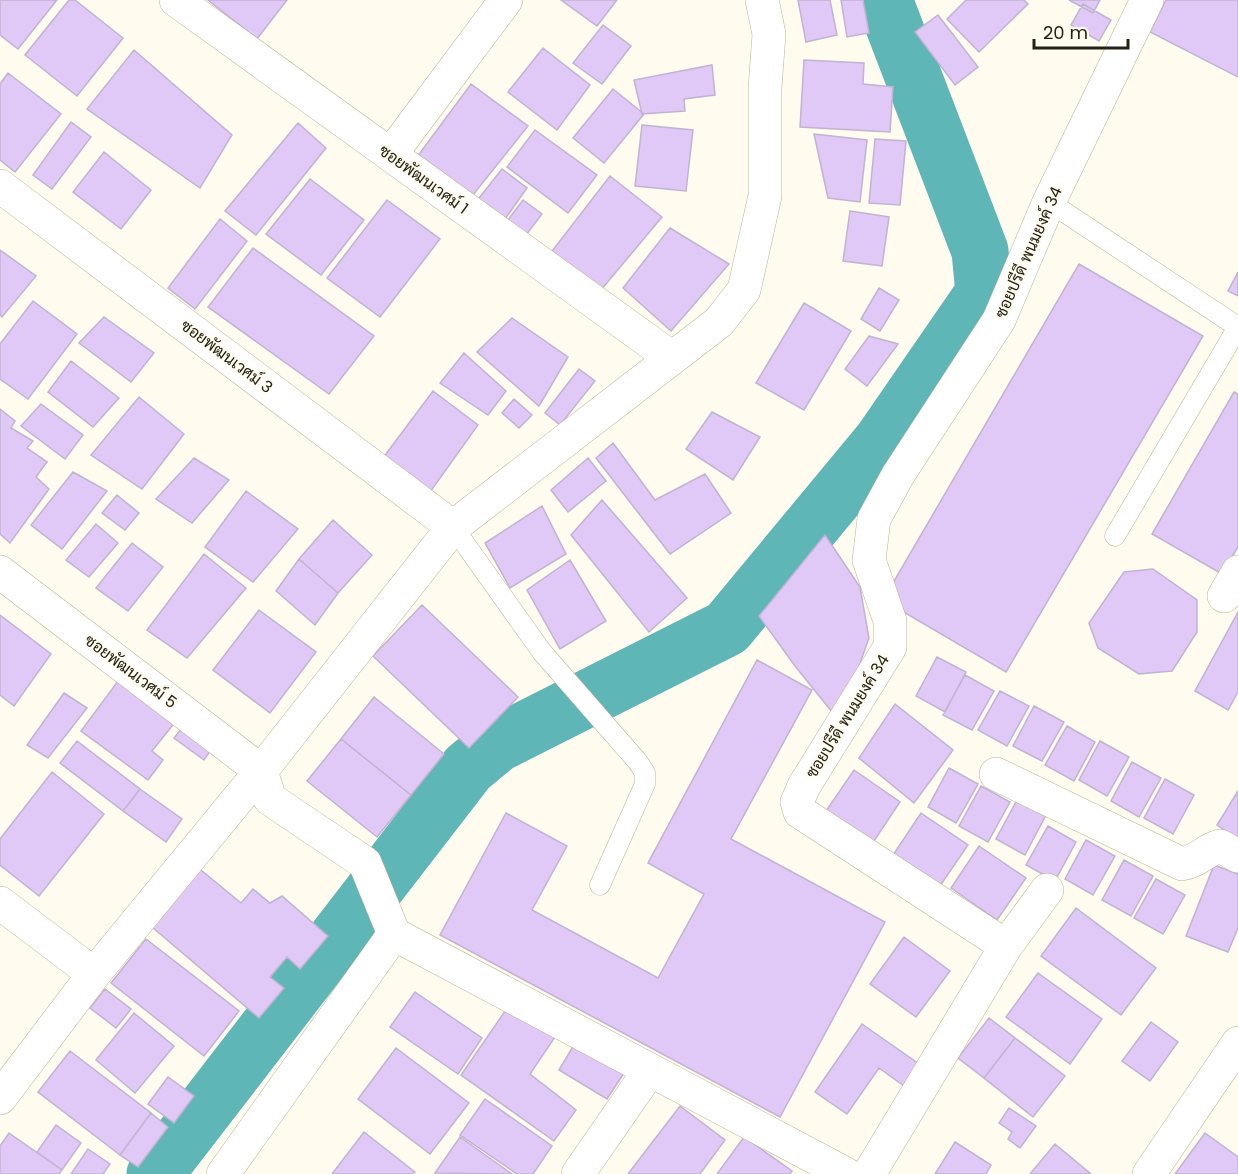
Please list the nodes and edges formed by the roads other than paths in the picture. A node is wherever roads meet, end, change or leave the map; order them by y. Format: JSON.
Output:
{"nodes":[{"id":1,"x":176,"y":0,"type":"edge"},
{"id":2,"x":506,"y":0,"type":"edge"},
{"id":3,"x":762,"y":0,"type":"edge"},
{"id":4,"x":1147,"y":0,"type":"edge"},
{"id":5,"x":391,"y":154,"type":"junction"},
{"id":6,"x":0,"y":186,"type":"edge"},
{"id":7,"x":1049,"y":202,"type":"junction"},
{"id":8,"x":1238,"y":327,"type":"edge"},
{"id":9,"x":672,"y":358,"type":"junction"},
{"id":10,"x":453,"y":527,"type":"junction"},
{"id":11,"x":1115,"y":536,"type":"dead end"},
{"id":12,"x":0,"y":572,"type":"edge"},
{"id":13,"x":261,"y":771,"type":"junction"},
{"id":14,"x":996,"y":774,"type":"dead end"},
{"id":15,"x":1238,"y":856,"type":"edge"},
{"id":16,"x":600,"y":885,"type":"dead end"},
{"id":17,"x":1047,"y":890,"type":"dead end"},
{"id":18,"x":0,"y":903,"type":"edge"},
{"id":19,"x":394,"y":934,"type":"junction"},
{"id":20,"x":1006,"y":946,"type":"junction"},
{"id":21,"x":94,"y":974,"type":"junction"},
{"id":22,"x":1238,"y":1043,"type":"edge"},
{"id":23,"x":650,"y":1070,"type":"junction"},
{"id":24,"x":0,"y":1098,"type":"edge"},
{"id":25,"x":223,"y":1174,"type":"edge"},
{"id":26,"x":578,"y":1174,"type":"edge"},
{"id":27,"x":846,"y":1174,"type":"edge"},
{"id":28,"x":868,"y":1174,"type":"edge"},
{"id":29,"x":1149,"y":1174,"type":"edge"}],
"edges":[{"from":1,"to":5,"type":"street","name":"ซอยพัฒนเวศม์ 1"},
{"from":2,"to":5,"type":"street"},
{"from":3,"to":9,"type":"street"},
{"from":4,"to":7,"type":"street","name":"ซอยปรีดี พนมยงค์ 34"},
{"from":5,"to":9,"type":"street","name":"ซอยพัฒนเวศม์ 1"},
{"from":6,"to":10,"type":"street","name":"ซอยพัฒนเวศม์ 3"},
{"from":7,"to":8,"type":"lane"},
{"from":7,"to":20,"type":"street","name":"ซอยปรีดี พนมยงค์ 34"},
{"from":8,"to":11,"type":"lane"},
{"from":9,"to":10,"type":"street"},
{"from":10,"to":13,"type":"street"},
{"from":10,"to":16,"type":"lane"},
{"from":12,"to":13,"type":"street","name":"ซอยพัฒนเวศม์ 5"},
{"from":13,"to":19,"type":"street"},
{"from":13,"to":21,"type":"street"},
{"from":14,"to":15,"type":"street"},
{"from":17,"to":20,"type":"street"},
{"from":18,"to":21,"type":"street"},
{"from":19,"to":23,"type":"street"},
{"from":19,"to":25,"type":"street"},
{"from":20,"to":28,"type":"street"},
{"from":21,"to":24,"type":"street"},
{"from":22,"to":29,"type":"street"},
{"from":23,"to":26,"type":"street"},
{"from":23,"to":27,"type":"street"}]}
